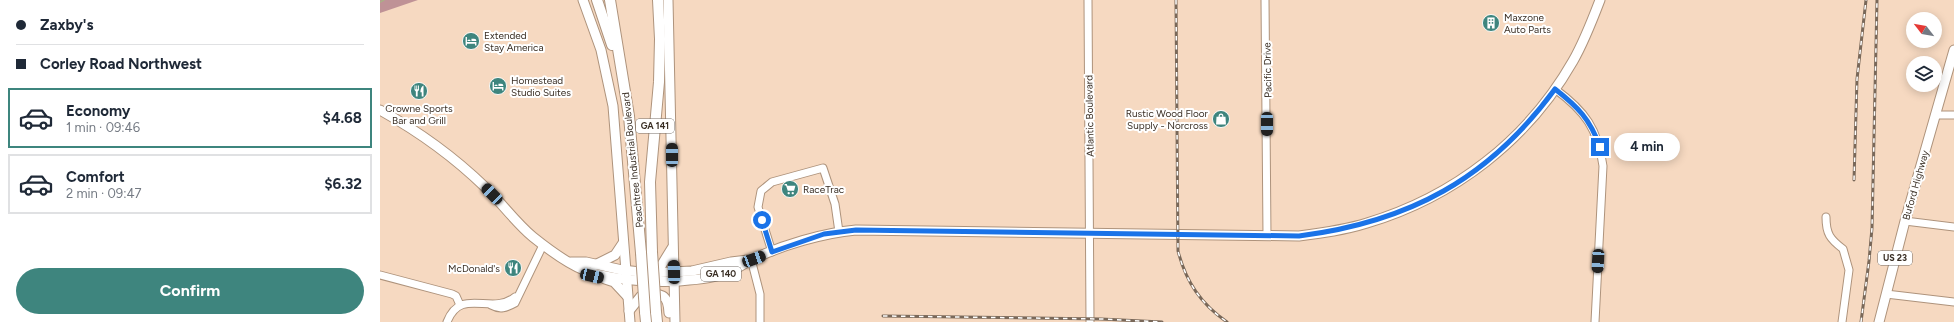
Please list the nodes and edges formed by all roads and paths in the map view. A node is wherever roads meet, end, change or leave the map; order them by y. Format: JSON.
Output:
{"nodes":[{"id":1,"x":583,"y":0,"type":"edge"},
{"id":2,"x":597,"y":0,"type":"edge"},
{"id":3,"x":610,"y":0,"type":"edge"},
{"id":4,"x":658,"y":0,"type":"edge"},
{"id":5,"x":668,"y":0,"type":"edge"},
{"id":6,"x":1088,"y":0,"type":"edge"},
{"id":7,"x":1265,"y":0,"type":"edge"},
{"id":8,"x":1600,"y":0,"type":"edge"},
{"id":9,"x":1954,"y":50,"type":"edge"},
{"id":10,"x":623,"y":78,"type":"junction"},
{"id":11,"x":1555,"y":89,"type":"junction"},
{"id":12,"x":380,"y":110,"type":"edge"},
{"id":13,"x":1935,"y":115,"type":"junction"},
{"id":14,"x":1954,"y":115,"type":"edge"},
{"id":15,"x":620,"y":180,"type":"junction"},
{"id":16,"x":1826,"y":217,"type":"dead end"},
{"id":17,"x":1905,"y":221,"type":"junction"},
{"id":18,"x":1954,"y":227,"type":"edge"},
{"id":19,"x":839,"y":232,"type":"junction"},
{"id":20,"x":1091,"y":232,"type":"junction"},
{"id":21,"x":1267,"y":236,"type":"junction"},
{"id":22,"x":623,"y":241,"type":"junction"},
{"id":23,"x":543,"y":245,"type":"junction"},
{"id":24,"x":673,"y":245,"type":"junction"},
{"id":25,"x":772,"y":252,"type":"junction"},
{"id":26,"x":752,"y":260,"type":"junction"},
{"id":27,"x":570,"y":262,"type":"junction"},
{"id":28,"x":731,"y":262,"type":"junction"},
{"id":29,"x":596,"y":265,"type":"junction"},
{"id":30,"x":380,"y":275,"type":"edge"},
{"id":31,"x":641,"y":275,"type":"junction"},
{"id":32,"x":678,"y":279,"type":"junction"},
{"id":33,"x":1886,"y":294,"type":"junction"},
{"id":34,"x":627,"y":297,"type":"junction"},
{"id":35,"x":674,"y":299,"type":"junction"},
{"id":36,"x":1954,"y":302,"type":"edge"},
{"id":37,"x":460,"y":305,"type":"junction"},
{"id":38,"x":628,"y":311,"type":"junction"},
{"id":39,"x":645,"y":317,"type":"edge"},
{"id":40,"x":656,"y":317,"type":"edge"},
{"id":41,"x":447,"y":322,"type":"edge"},
{"id":42,"x":630,"y":322,"type":"edge"},
{"id":43,"x":669,"y":322,"type":"edge"},
{"id":44,"x":675,"y":322,"type":"edge"},
{"id":45,"x":760,"y":322,"type":"edge"},
{"id":46,"x":1090,"y":322,"type":"edge"},
{"id":47,"x":1595,"y":322,"type":"edge"},
{"id":48,"x":1842,"y":322,"type":"edge"},
{"id":49,"x":1879,"y":322,"type":"edge"}],
"edges":[{"from":1,"to":15,"type":"main road"},
{"from":2,"to":10,"type":"highway","number":"GA 141"},
{"from":3,"to":10,"type":"highway","name":"Peachtree Industrial Boulevard"},
{"from":4,"to":40,"type":"highway","name":"Peachtree Industrial Boulevard","number":"GA 141","bridge":true},
{"from":5,"to":24,"type":"main road"},
{"from":6,"to":20,"type":"street","name":"Atlantic Boulevard"},
{"from":7,"to":21,"type":"street","name":"Pacific Drive"},
{"from":8,"to":11,"type":"main road","number":"GA 140"},
{"from":9,"to":13,"type":"main road","name":"Buford Highway","number":"US 23"},
{"from":10,"to":39,"type":"highway","name":"Peachtree Industrial Boulevard","number":"GA 141","bridge":true},
{"from":11,"to":21,"type":"main road","number":"GA 140"},
{"from":11,"to":47,"type":"street"},
{"from":12,"to":23,"type":"main road","number":"GA 140"},
{"from":13,"to":14,"type":"street"},
{"from":13,"to":17,"type":"main road","name":"Buford Highway","number":"US 23"},
{"from":15,"to":22,"type":"main road","name":"Peachtree Industrial Boulevard"},
{"from":15,"to":31,"type":"main road"},
{"from":16,"to":48,"type":"street"},
{"from":17,"to":18,"type":"street"},
{"from":17,"to":33,"type":"main road","name":"Buford Highway","number":"US 23"},
{"from":19,"to":20,"type":"main road","number":"GA 140"},
{"from":19,"to":25,"type":"main road","number":"GA 140"},
{"from":19,"to":25,"type":"street"},
{"from":20,"to":21,"type":"main road","number":"GA 140"},
{"from":20,"to":46,"type":"street","name":"Atlantic Boulevard"},
{"from":22,"to":29,"type":"main road"},
{"from":22,"to":31,"type":"main road","name":"Peachtree Industrial Boulevard"},
{"from":23,"to":27,"type":"main road","number":"GA 140"},
{"from":23,"to":37,"type":"street"},
{"from":24,"to":28,"type":"main road"},
{"from":24,"to":31,"type":"main road"},
{"from":24,"to":32,"type":"main road"},
{"from":25,"to":26,"type":"main road","number":"GA 140"},
{"from":26,"to":28,"type":"main road","number":"GA 140"},
{"from":26,"to":32,"type":"main road","number":"GA 140"},
{"from":26,"to":45,"type":"street"},
{"from":27,"to":29,"type":"main road","number":"GA 140"},
{"from":27,"to":31,"type":"main road","number":"GA 140"},
{"from":27,"to":34,"type":"main road"},
{"from":28,"to":32,"type":"main road","number":"GA 140"},
{"from":29,"to":31,"type":"main road","number":"GA 140"},
{"from":30,"to":37,"type":"street"},
{"from":31,"to":32,"type":"main road","number":"GA 140"},
{"from":31,"to":34,"type":"main road","name":"Peachtree Industrial Boulevard"},
{"from":31,"to":34,"type":"main road"},
{"from":31,"to":35,"type":"main road"},
{"from":32,"to":35,"type":"main road"},
{"from":32,"to":35,"type":"main road"},
{"from":33,"to":36,"type":"street"},
{"from":33,"to":49,"type":"main road","name":"Buford Highway","number":"US 23"},
{"from":34,"to":38,"type":"main road","name":"Peachtree Industrial Boulevard"},
{"from":35,"to":44,"type":"main road"},
{"from":37,"to":41,"type":"street"},
{"from":38,"to":42,"type":"main road","name":"Peachtree Industrial Boulevard"},
{"from":38,"to":43,"type":"main road"}]}
